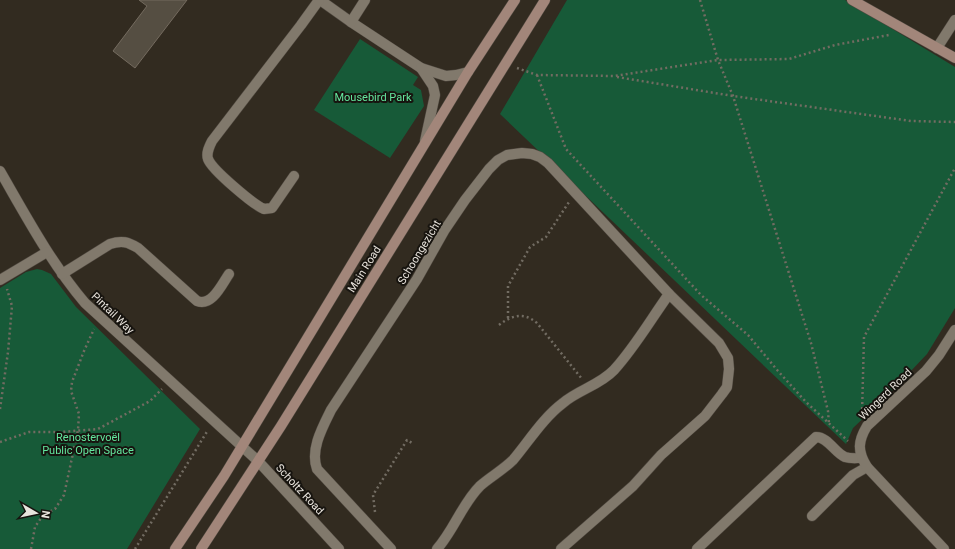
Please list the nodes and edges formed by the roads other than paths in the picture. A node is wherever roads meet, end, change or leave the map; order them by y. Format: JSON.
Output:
{"nodes":[{"id":1,"x":320,"y":0,"type":"edge"},
{"id":2,"x":365,"y":0,"type":"edge"},
{"id":3,"x":515,"y":0,"type":"edge"},
{"id":4,"x":545,"y":0,"type":"edge"},
{"id":5,"x":852,"y":0,"type":"edge"},
{"id":6,"x":955,"y":20,"type":"edge"},
{"id":7,"x":351,"y":22,"type":"junction"},
{"id":8,"x":937,"y":48,"type":"junction"},
{"id":9,"x":955,"y":58,"type":"edge"},
{"id":10,"x":421,"y":68,"type":"junction"},
{"id":11,"x":468,"y":72,"type":"junction"},
{"id":12,"x":424,"y":145,"type":"junction"},
{"id":13,"x":0,"y":171,"type":"edge"},
{"id":14,"x":294,"y":176,"type":"dead end"},
{"id":15,"x":47,"y":252,"type":"junction"},
{"id":16,"x":62,"y":274,"type":"junction"},
{"id":17,"x":229,"y":274,"type":"dead end"},
{"id":18,"x":2,"y":278,"type":"edge"},
{"id":19,"x":669,"y":294,"type":"junction"},
{"id":20,"x":955,"y":330,"type":"edge"},
{"id":21,"x":241,"y":447,"type":"junction"},
{"id":22,"x":863,"y":459,"type":"junction"},
{"id":23,"x":258,"y":461,"type":"junction"},
{"id":24,"x":812,"y":516,"type":"dead end"},
{"id":25,"x":175,"y":549,"type":"edge"},
{"id":26,"x":201,"y":549,"type":"edge"},
{"id":27,"x":339,"y":549,"type":"edge"},
{"id":28,"x":391,"y":549,"type":"edge"},
{"id":29,"x":437,"y":549,"type":"edge"},
{"id":30,"x":561,"y":549,"type":"edge"},
{"id":31,"x":697,"y":549,"type":"edge"},
{"id":32,"x":944,"y":549,"type":"edge"}],
"edges":[{"from":1,"to":7,"type":"street"},
{"from":1,"to":14,"type":"street"},
{"from":2,"to":7,"type":"street"},
{"from":3,"to":11,"type":"main road","name":"Main Road"},
{"from":4,"to":23,"type":"main road","name":"Main Road"},
{"from":5,"to":8,"type":"main road"},
{"from":6,"to":8,"type":"street"},
{"from":7,"to":10,"type":"street"},
{"from":8,"to":9,"type":"main road"},
{"from":10,"to":11,"type":"street"},
{"from":10,"to":12,"type":"street"},
{"from":11,"to":12,"type":"main road","name":"Main Road"},
{"from":12,"to":21,"type":"main road","name":"Main Road"},
{"from":13,"to":15,"type":"street","name":"Pintail Way"},
{"from":15,"to":16,"type":"street","name":"Pintail Way"},
{"from":15,"to":18,"type":"street"},
{"from":16,"to":17,"type":"street"},
{"from":16,"to":21,"type":"street","name":"Pintail Way"},
{"from":19,"to":28,"type":"street","name":"Schoongezicht"},
{"from":19,"to":29,"type":"street"},
{"from":19,"to":30,"type":"street","name":"Schoongezicht"},
{"from":20,"to":22,"type":"street","name":"Wingerd Road"},
{"from":21,"to":23,"type":"street","name":"Scholtz Road"},
{"from":21,"to":25,"type":"main road","name":"Main Road"},
{"from":22,"to":24,"type":"street"},
{"from":22,"to":31,"type":"street"},
{"from":22,"to":32,"type":"street"},
{"from":23,"to":26,"type":"main road","name":"Main Road"},
{"from":23,"to":27,"type":"street","name":"Scholtz Road"}]}
